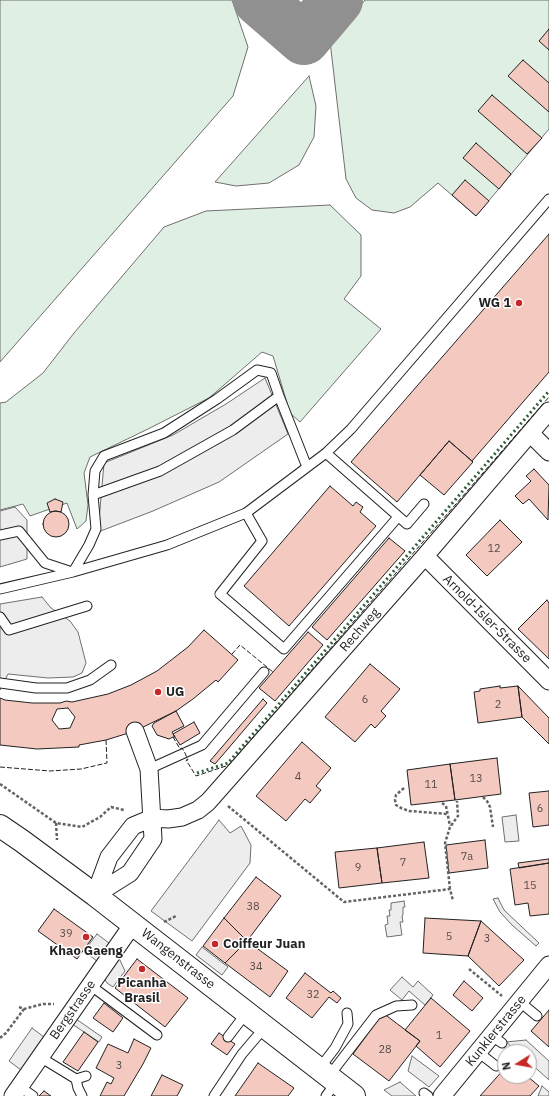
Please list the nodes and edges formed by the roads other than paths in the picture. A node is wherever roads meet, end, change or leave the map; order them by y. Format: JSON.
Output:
{"nodes":[{"id":1,"x":549,"y":199,"type":"edge"},
{"id":2,"x":279,"y":396,"type":"junction"},
{"id":3,"x":549,"y":411,"type":"edge"},
{"id":4,"x":530,"y":433,"type":"junction"},
{"id":5,"x":549,"y":452,"type":"edge"},
{"id":6,"x":326,"y":453,"type":"junction"},
{"id":7,"x":307,"y":467,"type":"junction"},
{"id":8,"x":93,"y":495,"type":"junction"},
{"id":9,"x":424,"y":504,"type":"dead end"},
{"id":10,"x":246,"y":513,"type":"junction"},
{"id":11,"x":398,"y":516,"type":"junction"},
{"id":12,"x":0,"y":535,"type":"edge"},
{"id":13,"x":425,"y":556,"type":"junction"},
{"id":14,"x":73,"y":572,"type":"junction"},
{"id":15,"x":0,"y":589,"type":"edge"},
{"id":16,"x":87,"y":606,"type":"dead end"},
{"id":17,"x":0,"y":618,"type":"edge"},
{"id":18,"x":111,"y":665,"type":"dead end"},
{"id":19,"x":264,"y":672,"type":"dead end"},
{"id":20,"x":549,"y":681,"type":"edge"},
{"id":21,"x":0,"y":683,"type":"edge"},
{"id":22,"x":135,"y":731,"type":"dead end"},
{"id":23,"x":149,"y":769,"type":"junction"},
{"id":24,"x":152,"y":818,"type":"junction"},
{"id":25,"x":0,"y":826,"type":"edge"},
{"id":26,"x":95,"y":894,"type":"junction"},
{"id":27,"x":133,"y":924,"type":"junction"},
{"id":28,"x":548,"y":970,"type":"edge"},
{"id":29,"x":90,"y":985,"type":"junction"},
{"id":30,"x":514,"y":1001,"type":"junction"},
{"id":31,"x":412,"y":1005,"type":"dead end"},
{"id":32,"x":247,"y":1012,"type":"junction"},
{"id":33,"x":347,"y":1013,"type":"dead end"},
{"id":34,"x":537,"y":1016,"type":"dead end"},
{"id":35,"x":265,"y":1027,"type":"junction"},
{"id":36,"x":158,"y":1035,"type":"dead end"},
{"id":37,"x":228,"y":1037,"type":"dead end"},
{"id":38,"x":478,"y":1052,"type":"junction"},
{"id":39,"x":40,"y":1057,"type":"junction"},
{"id":40,"x":496,"y":1066,"type":"dead end"},
{"id":41,"x":86,"y":1076,"type":"dead end"},
{"id":42,"x":76,"y":1079,"type":"junction"},
{"id":43,"x":327,"y":1081,"type":"edge"},
{"id":44,"x":22,"y":1093,"type":"edge"},
{"id":45,"x":82,"y":1096,"type":"edge"},
{"id":46,"x":214,"y":1096,"type":"edge"},
{"id":47,"x":354,"y":1096,"type":"edge"},
{"id":48,"x":442,"y":1096,"type":"edge"}],
"edges":[{"from":1,"to":6,"type":"lane"},
{"from":2,"to":7,"type":"lane"},
{"from":2,"to":8,"type":"lane"},
{"from":2,"to":8,"type":"lane"},
{"from":3,"to":4,"type":"street","name":"Rechweg"},
{"from":4,"to":5,"type":"street"},
{"from":4,"to":13,"type":"street","name":"Rechweg"},
{"from":6,"to":7,"type":"lane"},
{"from":6,"to":11,"type":"lane"},
{"from":7,"to":10,"type":"lane"},
{"from":8,"to":14,"type":"lane"},
{"from":9,"to":11,"type":"lane"},
{"from":10,"to":11,"type":"lane"},
{"from":10,"to":14,"type":"lane"},
{"from":12,"to":14,"type":"lane"},
{"from":13,"to":20,"type":"street","name":"Arnold-Isler-Strasse"},
{"from":13,"to":24,"type":"street","name":"Rechweg"},
{"from":14,"to":15,"type":"lane"},
{"from":16,"to":17,"type":"lane"},
{"from":18,"to":21,"type":"lane"},
{"from":19,"to":23,"type":"lane"},
{"from":22,"to":23,"type":"street"},
{"from":23,"to":24,"type":"street"},
{"from":24,"to":26,"type":"street","name":"Rechweg"},
{"from":24,"to":26,"type":"street"},
{"from":25,"to":26,"type":"main road","name":"Wangenstrasse"},
{"from":26,"to":27,"type":"main road","name":"Wangenstrasse"},
{"from":27,"to":29,"type":"street","name":"Bergstrasse"},
{"from":27,"to":32,"type":"main road","name":"Wangenstrasse"},
{"from":28,"to":30,"type":"street","name":"Kunklerstrasse"},
{"from":29,"to":36,"type":"lane"},
{"from":29,"to":39,"type":"street","name":"Bergstrasse"},
{"from":30,"to":34,"type":"lane"},
{"from":30,"to":38,"type":"street","name":"Kunklerstrasse"},
{"from":31,"to":43,"type":"lane"},
{"from":32,"to":35,"type":"main road","name":"Wangenstrasse"},
{"from":32,"to":37,"type":"lane"},
{"from":33,"to":43,"type":"lane"},
{"from":35,"to":43,"type":"main road","name":"Wangenstrasse"},
{"from":35,"to":46,"type":"lane"},
{"from":38,"to":40,"type":"lane"},
{"from":38,"to":48,"type":"street","name":"Kunklerstrasse"},
{"from":39,"to":42,"type":"lane"},
{"from":39,"to":44,"type":"street","name":"Bergstrasse"},
{"from":41,"to":42,"type":"lane"},
{"from":42,"to":45,"type":"lane"},
{"from":43,"to":47,"type":"main road","name":"Wangenstrasse"}]}
